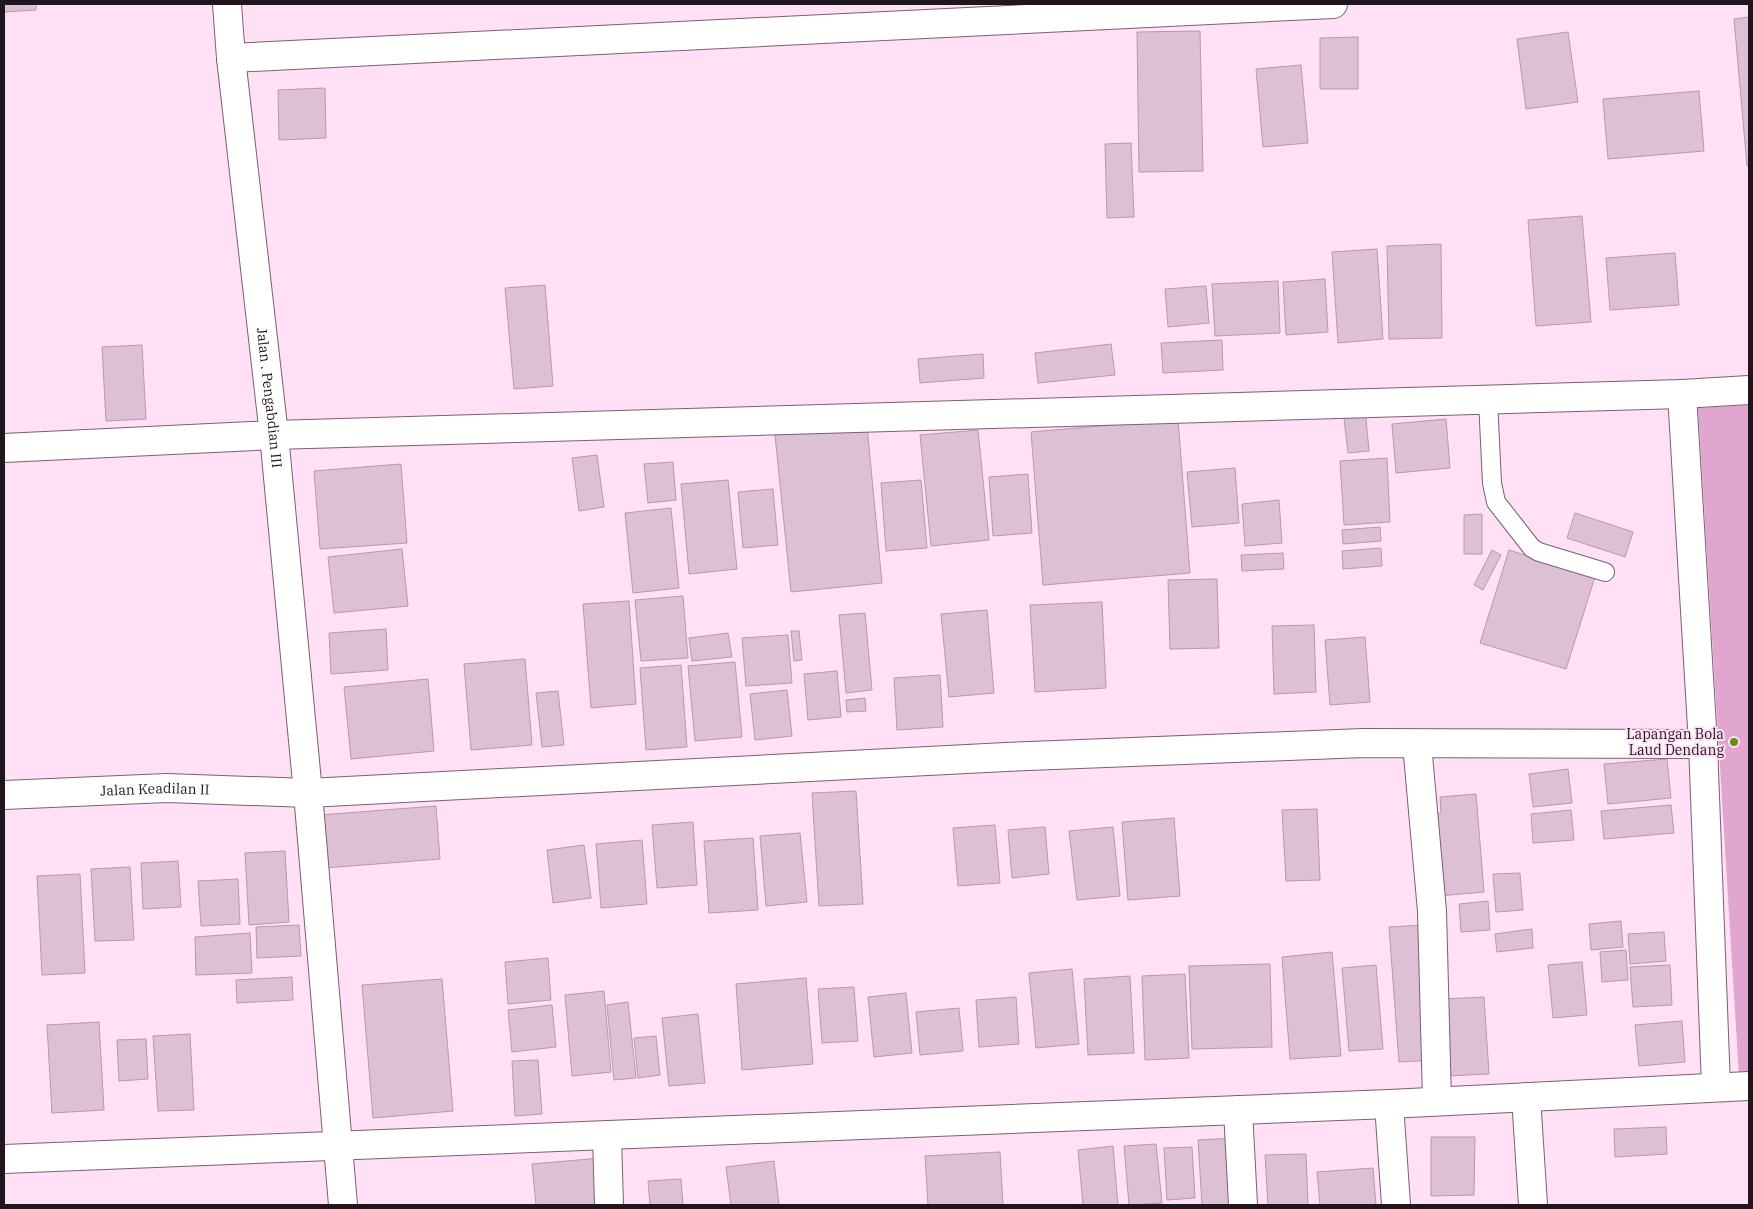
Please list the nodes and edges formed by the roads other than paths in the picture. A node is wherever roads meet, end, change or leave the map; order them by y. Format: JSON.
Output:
{"nodes":[{"id":1,"x":227,"y":4,"type":"edge"},
{"id":2,"x":1334,"y":4,"type":"edge"},
{"id":3,"x":231,"y":58,"type":"junction"},
{"id":4,"x":1749,"y":390,"type":"edge"},
{"id":5,"x":1682,"y":394,"type":"junction"},
{"id":6,"x":1488,"y":400,"type":"junction"},
{"id":7,"x":274,"y":435,"type":"junction"},
{"id":8,"x":4,"y":448,"type":"edge"},
{"id":9,"x":1606,"y":572,"type":"dead end"},
{"id":10,"x":1417,"y":744,"type":"junction"},
{"id":11,"x":1703,"y":744,"type":"junction"},
{"id":12,"x":308,"y":793,"type":"junction"},
{"id":13,"x":4,"y":795,"type":"edge"},
{"id":14,"x":1749,"y":1086,"type":"edge"},
{"id":15,"x":1716,"y":1087,"type":"junction"},
{"id":16,"x":1526,"y":1097,"type":"junction"},
{"id":17,"x":1437,"y":1102,"type":"junction"},
{"id":18,"x":1389,"y":1104,"type":"junction"},
{"id":19,"x":1238,"y":1110,"type":"junction"},
{"id":20,"x":607,"y":1136,"type":"junction"},
{"id":21,"x":338,"y":1146,"type":"junction"},
{"id":22,"x":4,"y":1159,"type":"edge"},
{"id":23,"x":343,"y":1205,"type":"edge"},
{"id":24,"x":609,"y":1205,"type":"edge"},
{"id":25,"x":1242,"y":1205,"type":"edge"},
{"id":26,"x":1396,"y":1205,"type":"edge"},
{"id":27,"x":1533,"y":1205,"type":"edge"}],
"edges":[{"from":1,"to":3,"type":"street","name":"Jalan . Pengabdian III"},
{"from":2,"to":3,"type":"street"},
{"from":3,"to":7,"type":"street","name":"Jalan . Pengabdian III"},
{"from":4,"to":5,"type":"street"},
{"from":5,"to":6,"type":"street"},
{"from":5,"to":11,"type":"street"},
{"from":6,"to":7,"type":"street"},
{"from":6,"to":9,"type":"lane"},
{"from":7,"to":8,"type":"street"},
{"from":7,"to":12,"type":"street","name":"Jalan . Pengabdian III"},
{"from":10,"to":11,"type":"street","name":"Jalan Keadilan II"},
{"from":10,"to":12,"type":"street","name":"Jalan Keadilan II"},
{"from":10,"to":17,"type":"street"},
{"from":11,"to":15,"type":"street"},
{"from":12,"to":13,"type":"street","name":"Jalan Keadilan II"},
{"from":12,"to":21,"type":"street","name":"Jalan . Pengabdian III"},
{"from":14,"to":15,"type":"street"},
{"from":15,"to":16,"type":"street"},
{"from":16,"to":17,"type":"street"},
{"from":16,"to":27,"type":"street"},
{"from":17,"to":18,"type":"street"},
{"from":18,"to":19,"type":"street"},
{"from":18,"to":26,"type":"street"},
{"from":19,"to":20,"type":"street"},
{"from":19,"to":25,"type":"street"},
{"from":20,"to":21,"type":"street"},
{"from":20,"to":24,"type":"street"},
{"from":21,"to":22,"type":"street"},
{"from":21,"to":23,"type":"street","name":"Jalan . Pengabdian III"}]}
